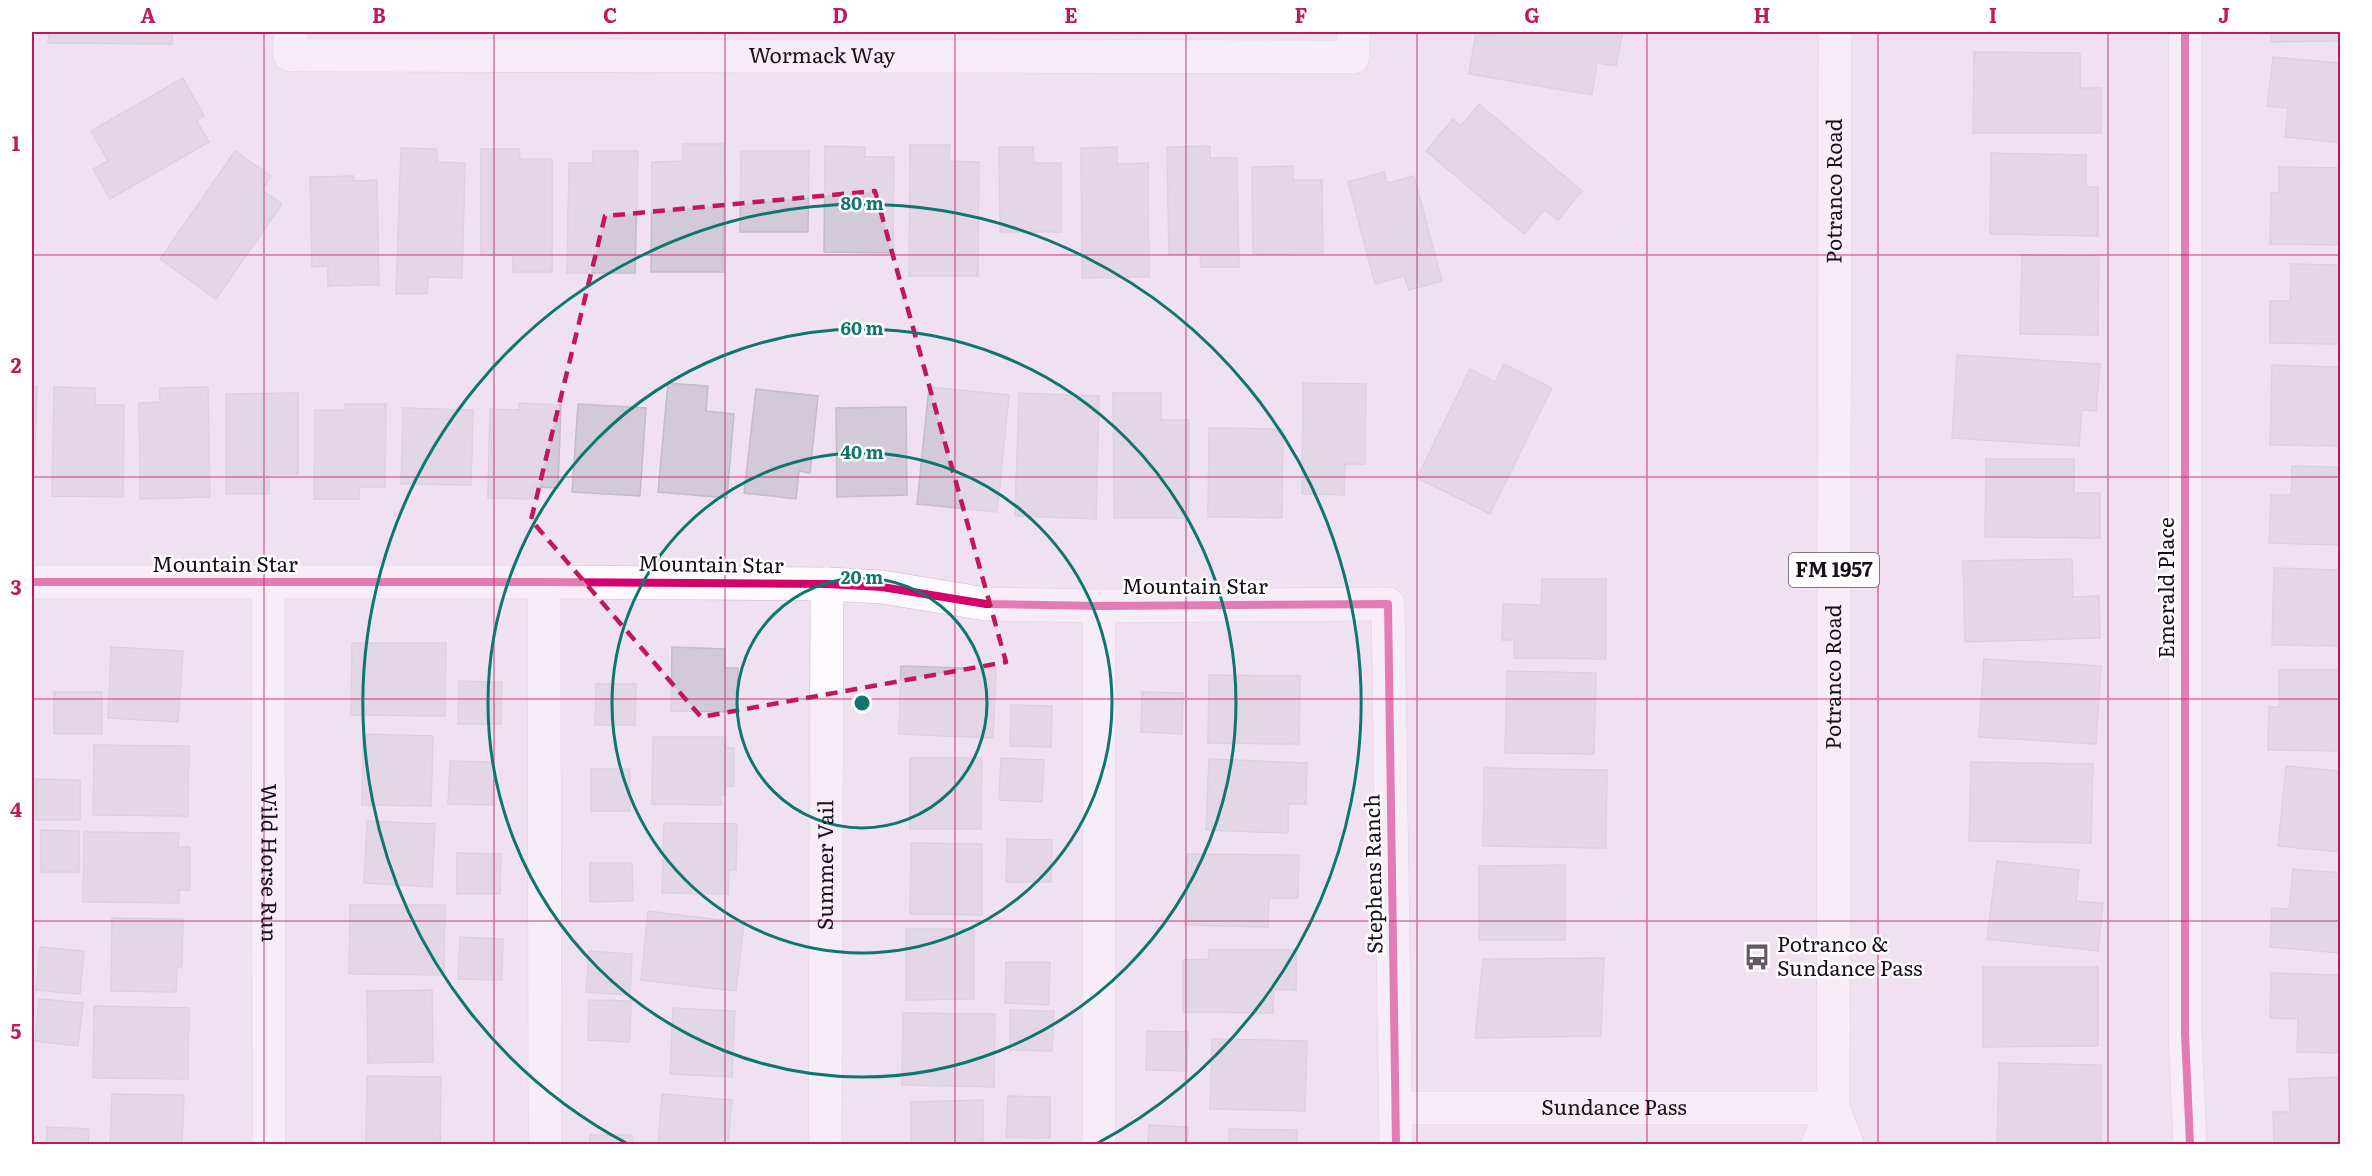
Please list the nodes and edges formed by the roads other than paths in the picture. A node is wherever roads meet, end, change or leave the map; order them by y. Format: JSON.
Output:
{"nodes":[{"id":1,"x":1835,"y":32,"type":"edge"},
{"id":2,"x":2185,"y":32,"type":"edge"},
{"id":3,"x":290,"y":43,"type":"edge"},
{"id":4,"x":818,"y":44,"type":"edge"},
{"id":5,"x":1353,"y":44,"type":"edge"},
{"id":6,"x":32,"y":582,"type":"edge"},
{"id":7,"x":544,"y":582,"type":"junction"},
{"id":8,"x":268,"y":583,"type":"junction"},
{"id":9,"x":827,"y":584,"type":"junction"},
{"id":10,"x":1388,"y":604,"type":"joint"},
{"id":11,"x":1099,"y":606,"type":"junction"},
{"id":12,"x":1396,"y":1108,"type":"junction"},
{"id":13,"x":1833,"y":1108,"type":"junction"},
{"id":14,"x":269,"y":1144,"type":"edge"},
{"id":15,"x":545,"y":1144,"type":"edge"},
{"id":16,"x":825,"y":1144,"type":"edge"},
{"id":17,"x":1098,"y":1144,"type":"edge"},
{"id":18,"x":1396,"y":1144,"type":"edge"},
{"id":19,"x":1818,"y":1144,"type":"edge"},
{"id":20,"x":1847,"y":1144,"type":"edge"},
{"id":21,"x":2190,"y":1144,"type":"edge"}],
"edges":[{"from":1,"to":13,"type":"street","name":"Potranco Road","number":"FM 1957"},
{"from":2,"to":21,"type":"street","name":"Emerald Place"},
{"from":3,"to":4,"type":"street","name":"Wormack Way"},
{"from":4,"to":5,"type":"street","name":"Wormack Way"},
{"from":6,"to":8,"type":"street","name":"Mountain Star"},
{"from":7,"to":8,"type":"street","name":"Mountain Star"},
{"from":7,"to":9,"type":"street","name":"Mountain Star"},
{"from":7,"to":15,"type":"street"},
{"from":8,"to":14,"type":"street","name":"Wild Horse Run"},
{"from":9,"to":11,"type":"street","name":"Mountain Star"},
{"from":9,"to":16,"type":"street","name":"Summer Vail"},
{"from":10,"to":11,"type":"street","name":"Mountain Star"},
{"from":10,"to":12,"type":"street","name":"Stephens Ranch"},
{"from":11,"to":17,"type":"street"},
{"from":12,"to":13,"type":"street","name":"Sundance Pass"},
{"from":12,"to":18,"type":"street","name":"Stephens Ranch"},
{"from":13,"to":19,"type":"street","name":"Potranco Road","number":"FM 1957"},
{"from":13,"to":20,"type":"street","name":"Potranco Road","number":"FM 1957"}]}
